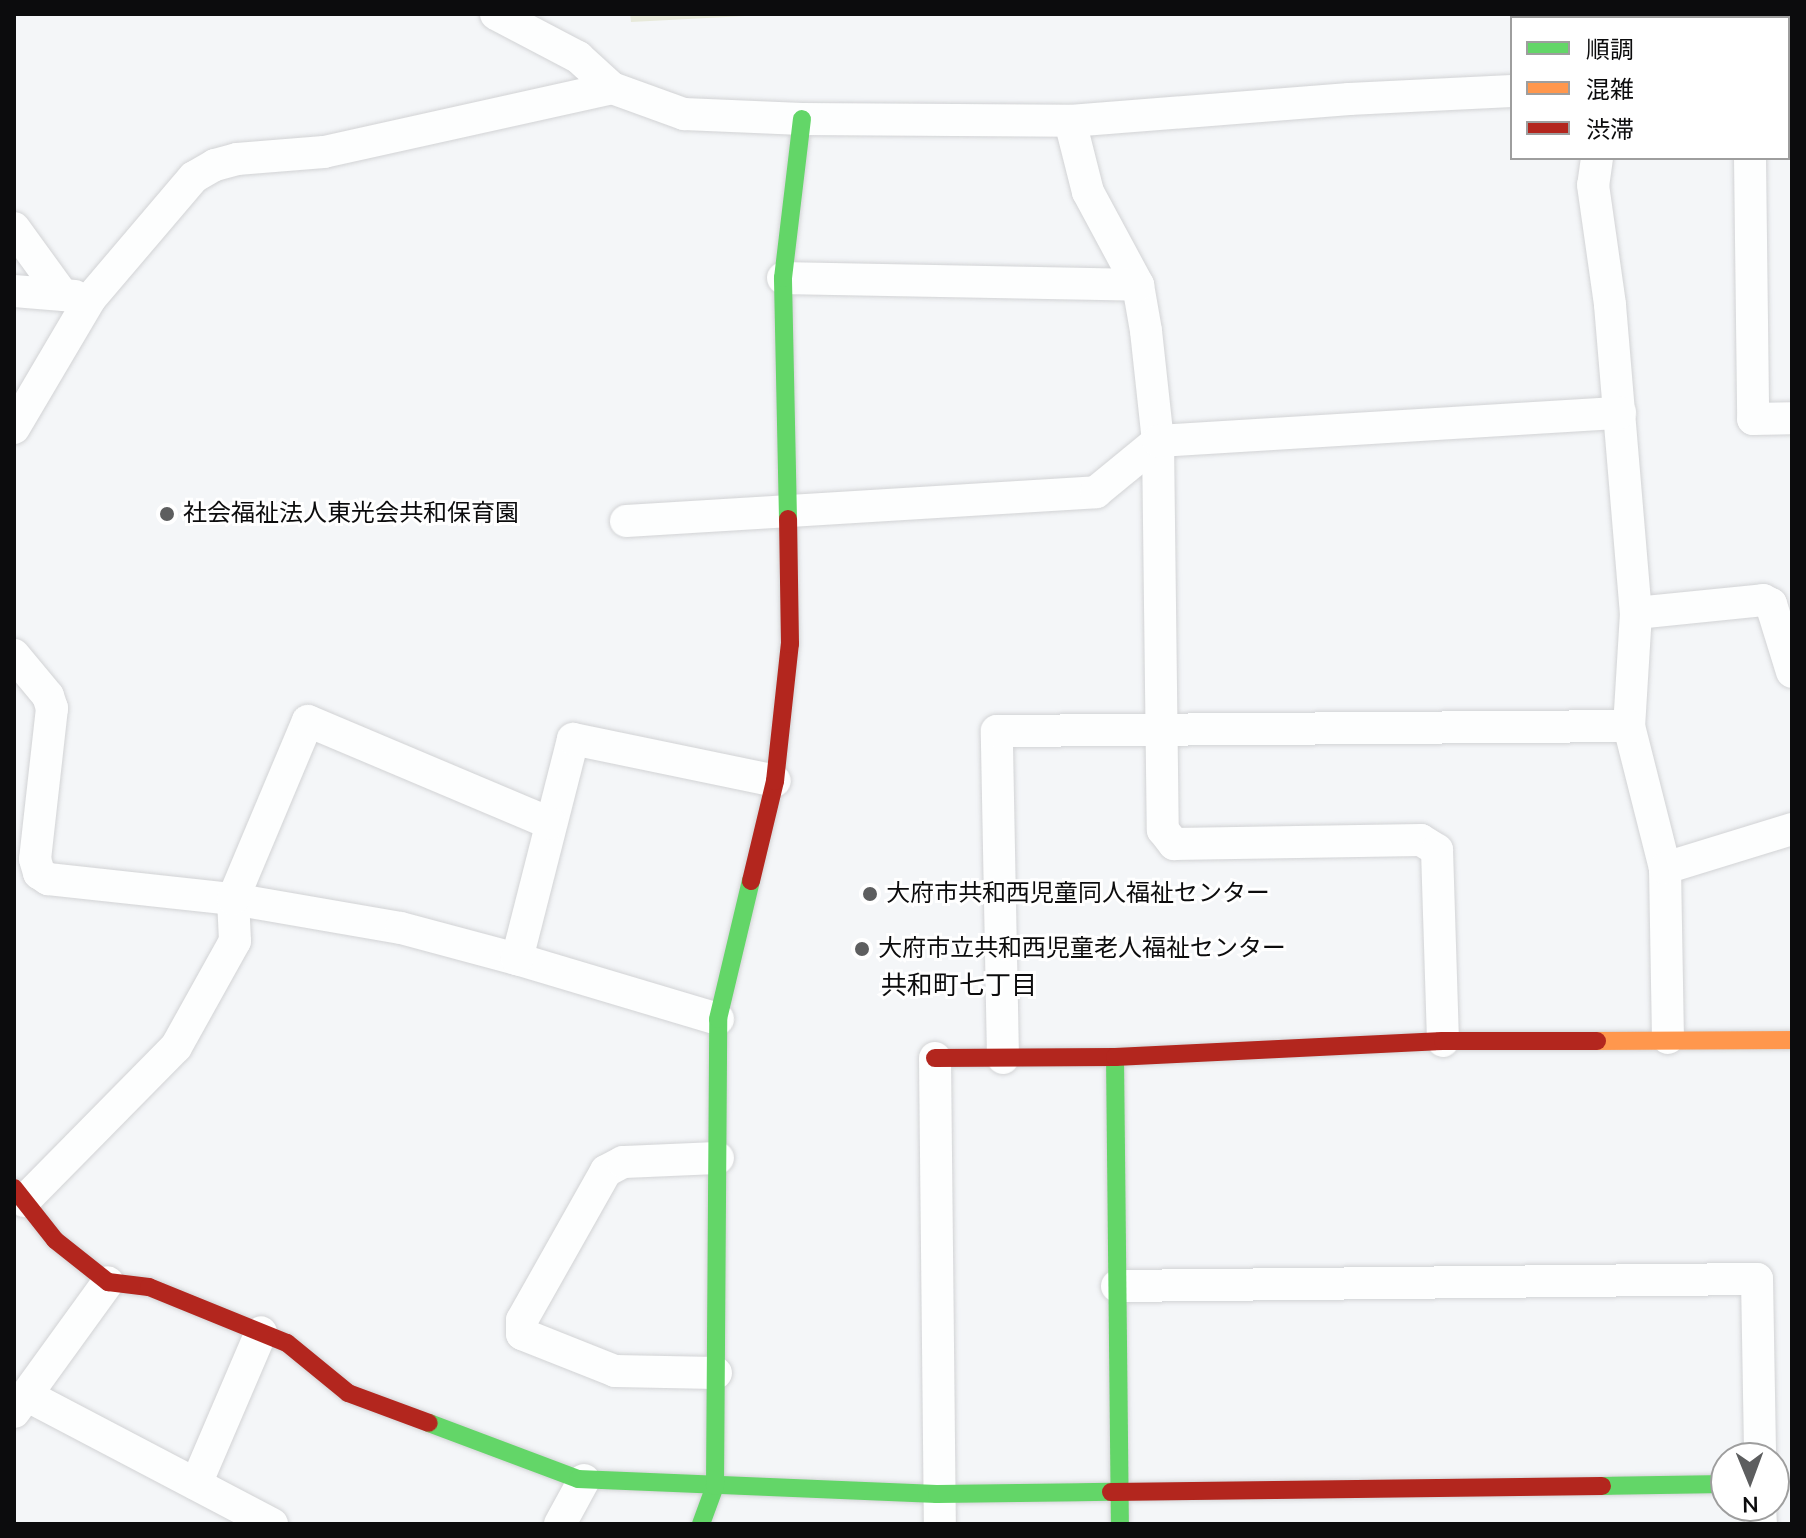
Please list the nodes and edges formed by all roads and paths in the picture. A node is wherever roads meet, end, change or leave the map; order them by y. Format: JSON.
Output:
{"nodes":[{"id":1,"x":496,"y":14,"type":"edge"},
{"id":2,"x":612,"y":88,"type":"junction"},
{"id":3,"x":1510,"y":91,"type":"edge"},
{"id":4,"x":802,"y":119,"type":"junction"},
{"id":5,"x":1070,"y":121,"type":"junction"},
{"id":6,"x":1597,"y":160,"type":"edge"},
{"id":7,"x":1750,"y":160,"type":"edge"},
{"id":8,"x":14,"y":228,"type":"edge"},
{"id":9,"x":783,"y":278,"type":"junction"},
{"id":10,"x":1138,"y":285,"type":"junction"},
{"id":11,"x":14,"y":291,"type":"edge"},
{"id":12,"x":76,"y":296,"type":"junction"},
{"id":13,"x":1620,"y":413,"type":"junction"},
{"id":14,"x":1792,"y":418,"type":"edge"},
{"id":15,"x":14,"y":428,"type":"edge"},
{"id":16,"x":1158,"y":441,"type":"junction"},
{"id":17,"x":788,"y":510,"type":"junction"},
{"id":18,"x":626,"y":521,"type":"dead end"},
{"id":19,"x":1636,"y":613,"type":"junction"},
{"id":20,"x":14,"y":655,"type":"edge"},
{"id":21,"x":1792,"y":672,"type":"edge"},
{"id":22,"x":1629,"y":726,"type":"junction"},
{"id":23,"x":1162,"y":732,"type":"junction"},
{"id":24,"x":775,"y":781,"type":"junction"},
{"id":25,"x":550,"y":823,"type":"junction"},
{"id":26,"x":1792,"y":829,"type":"edge"},
{"id":27,"x":1665,"y":868,"type":"junction"},
{"id":28,"x":233,"y":899,"type":"junction"},
{"id":29,"x":517,"y":959,"type":"junction"},
{"id":30,"x":718,"y":1019,"type":"junction"},
{"id":31,"x":1668,"y":1038,"type":"junction"},
{"id":32,"x":1792,"y":1040,"type":"edge"},
{"id":33,"x":1443,"y":1041,"type":"junction"},
{"id":34,"x":1115,"y":1057,"type":"junction"},
{"id":35,"x":935,"y":1058,"type":"joint"},
{"id":36,"x":1003,"y":1058,"type":"junction"},
{"id":37,"x":718,"y":1158,"type":"junction"},
{"id":38,"x":19,"y":1195,"type":"edge"},
{"id":39,"x":108,"y":1282,"type":"junction"},
{"id":40,"x":1117,"y":1286,"type":"junction"},
{"id":41,"x":261,"y":1332,"type":"junction"},
{"id":42,"x":716,"y":1373,"type":"junction"},
{"id":43,"x":17,"y":1407,"type":"edge"},
{"id":44,"x":1760,"y":1442,"type":"edge"},
{"id":45,"x":584,"y":1480,"type":"junction"},
{"id":46,"x":196,"y":1484,"type":"junction"},
{"id":47,"x":1710,"y":1484,"type":"edge"},
{"id":48,"x":715,"y":1486,"type":"junction"},
{"id":49,"x":1119,"y":1493,"type":"junction"},
{"id":50,"x":938,"y":1509,"type":"edge"},
{"id":51,"x":272,"y":1524,"type":"edge"},
{"id":52,"x":560,"y":1524,"type":"edge"},
{"id":53,"x":701,"y":1524,"type":"edge"},
{"id":54,"x":1120,"y":1524,"type":"edge"}],
"edges":[{"from":1,"to":2,"type":"street"},
{"from":2,"to":4,"type":"street"},
{"from":2,"to":12,"type":"street"},
{"from":3,"to":5,"type":"street"},
{"from":4,"to":5,"type":"street"},
{"from":4,"to":9,"type":"street"},
{"from":5,"to":10,"type":"street"},
{"from":6,"to":13,"type":"street"},
{"from":7,"to":14,"type":"street"},
{"from":8,"to":12,"type":"street"},
{"from":9,"to":10,"type":"street"},
{"from":9,"to":17,"type":"street"},
{"from":10,"to":16,"type":"street"},
{"from":11,"to":12,"type":"street"},
{"from":12,"to":15,"type":"street"},
{"from":13,"to":16,"type":"street"},
{"from":13,"to":19,"type":"street"},
{"from":16,"to":17,"type":"street"},
{"from":16,"to":23,"type":"street"},
{"from":17,"to":18,"type":"street"},
{"from":17,"to":24,"type":"street"},
{"from":19,"to":21,"type":"street"},
{"from":19,"to":22,"type":"street"},
{"from":20,"to":28,"type":"street"},
{"from":22,"to":23,"type":"street"},
{"from":22,"to":27,"type":"street"},
{"from":23,"to":33,"type":"street"},
{"from":23,"to":36,"type":"street"},
{"from":24,"to":25,"type":"street"},
{"from":24,"to":30,"type":"street"},
{"from":25,"to":28,"type":"street"},
{"from":25,"to":29,"type":"street"},
{"from":26,"to":27,"type":"street"},
{"from":27,"to":31,"type":"street"},
{"from":28,"to":29,"type":"street"},
{"from":28,"to":38,"type":"street"},
{"from":29,"to":30,"type":"street"},
{"from":30,"to":37,"type":"street"},
{"from":31,"to":32,"type":"street"},
{"from":31,"to":33,"type":"street"},
{"from":33,"to":34,"type":"street"},
{"from":34,"to":36,"type":"street"},
{"from":34,"to":40,"type":"street"},
{"from":35,"to":36,"type":"street"},
{"from":35,"to":50,"type":"street"},
{"from":37,"to":42,"type":"street"},
{"from":37,"to":42,"type":"street"},
{"from":38,"to":39,"type":"street"},
{"from":39,"to":41,"type":"street"},
{"from":39,"to":43,"type":"street"},
{"from":40,"to":44,"type":"street"},
{"from":40,"to":49,"type":"street"},
{"from":41,"to":45,"type":"street"},
{"from":41,"to":46,"type":"street"},
{"from":42,"to":48,"type":"street"},
{"from":43,"to":46,"type":"street"},
{"from":45,"to":48,"type":"street"},
{"from":45,"to":52,"type":"street"},
{"from":46,"to":51,"type":"street"},
{"from":47,"to":49,"type":"street"},
{"from":48,"to":50,"type":"street"},
{"from":48,"to":53,"type":"street"},
{"from":49,"to":50,"type":"street"},
{"from":49,"to":54,"type":"street"}]}
